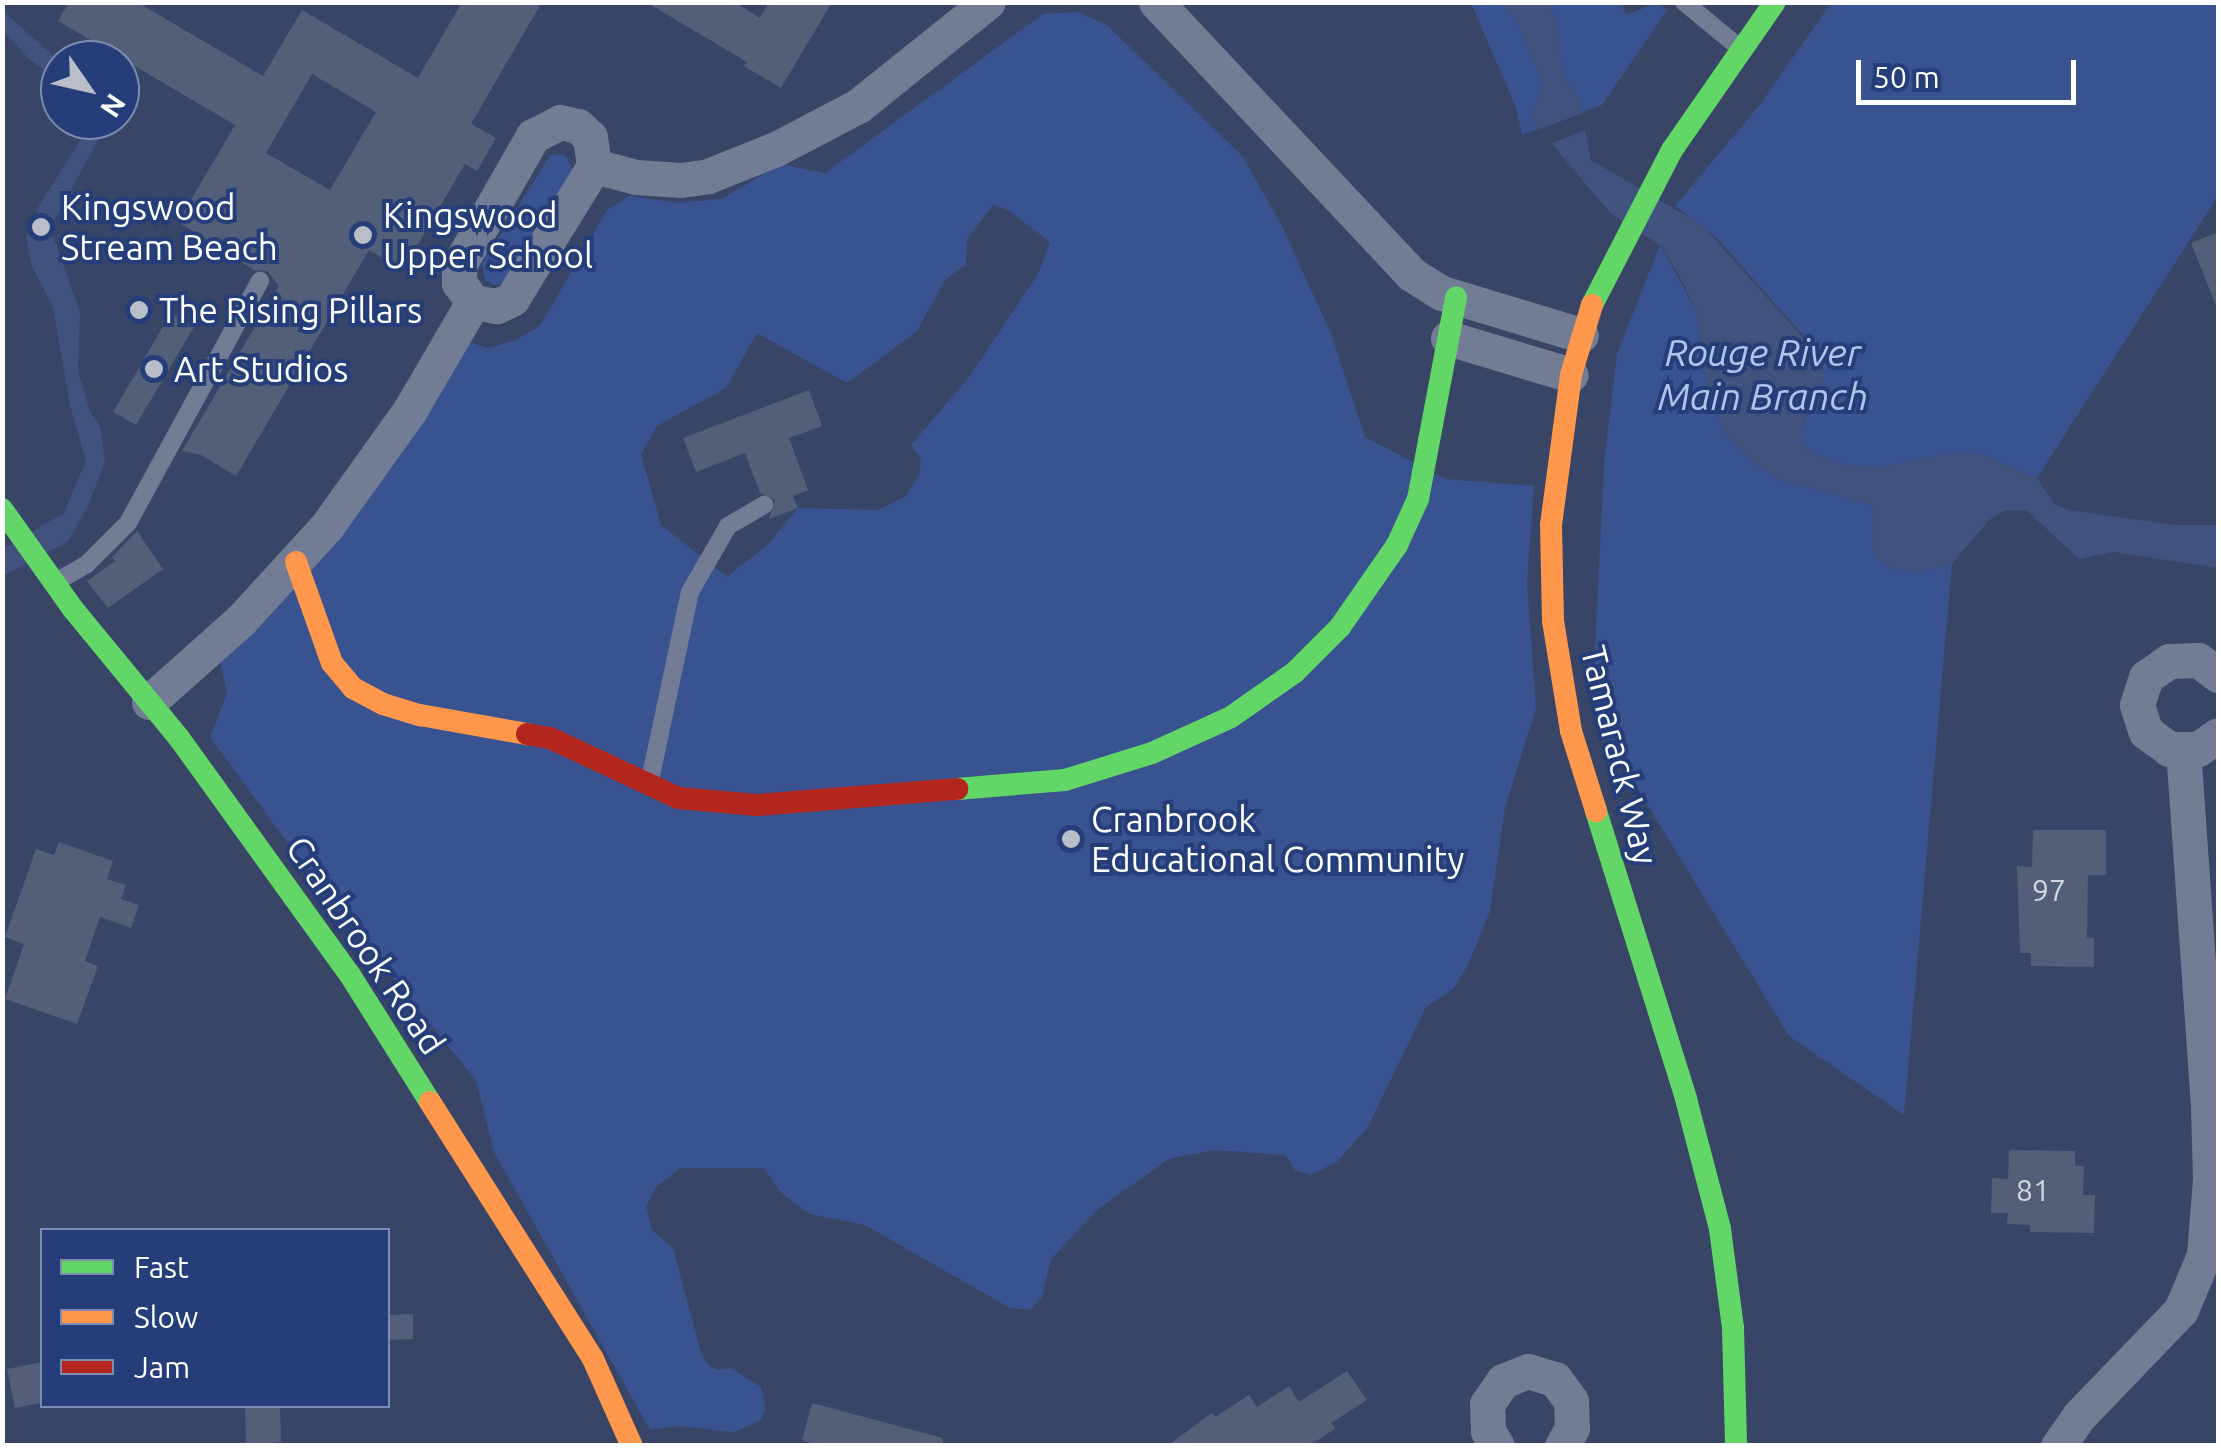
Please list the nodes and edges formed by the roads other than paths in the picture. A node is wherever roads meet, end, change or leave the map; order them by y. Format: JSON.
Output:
{"nodes":[{"id":1,"x":988,"y":2,"type":"edge"},
{"id":2,"x":1156,"y":2,"type":"edge"},
{"id":3,"x":1684,"y":2,"type":"edge"},
{"id":4,"x":1775,"y":2,"type":"edge"},
{"id":5,"x":1742,"y":49,"type":"junction"},
{"id":6,"x":594,"y":166,"type":"junction"},
{"id":7,"x":260,"y":281,"type":"dead end"},
{"id":8,"x":1456,"y":298,"type":"junction"},
{"id":9,"x":474,"y":302,"type":"junction"},
{"id":10,"x":1581,"y":335,"type":"junction"},
{"id":11,"x":1448,"y":338,"type":"junction"},
{"id":12,"x":1571,"y":374,"type":"junction"},
{"id":13,"x":764,"y":505,"type":"dead end"},
{"id":14,"x":3,"y":510,"type":"edge"},
{"id":15,"x":296,"y":562,"type":"junction"},
{"id":16,"x":55,"y":583,"type":"junction"},
{"id":17,"x":2218,"y":674,"type":"edge"},
{"id":18,"x":149,"y":702,"type":"junction"},
{"id":19,"x":2218,"y":734,"type":"edge"},
{"id":20,"x":2184,"y":751,"type":"junction"},
{"id":21,"x":648,"y":785,"type":"junction"},
{"id":22,"x":632,"y":1446,"type":"edge"},
{"id":23,"x":1497,"y":1446,"type":"edge"},
{"id":24,"x":1562,"y":1446,"type":"edge"},
{"id":25,"x":1736,"y":1446,"type":"edge"},
{"id":26,"x":2058,"y":1446,"type":"edge"}],
"edges":[{"from":1,"to":6,"type":"street"},
{"from":2,"to":8,"type":"street"},
{"from":3,"to":5,"type":"lane"},
{"from":4,"to":5,"type":"street","name":"Tamarack Way"},
{"from":5,"to":10,"type":"street","name":"Tamarack Way"},
{"from":6,"to":9,"type":"street"},
{"from":6,"to":9,"type":"street"},
{"from":7,"to":16,"type":"lane"},
{"from":8,"to":10,"type":"street"},
{"from":8,"to":11,"type":"street"},
{"from":9,"to":15,"type":"street"},
{"from":10,"to":12,"type":"street","name":"Tamarack Way"},
{"from":11,"to":12,"type":"street"},
{"from":11,"to":21,"type":"street"},
{"from":12,"to":25,"type":"street","name":"Tamarack Way"},
{"from":13,"to":21,"type":"lane"},
{"from":14,"to":16,"type":"street","name":"Cranbrook Road"},
{"from":15,"to":18,"type":"street"},
{"from":15,"to":21,"type":"street"},
{"from":16,"to":18,"type":"street","name":"Cranbrook Road"},
{"from":17,"to":20,"type":"street"},
{"from":18,"to":22,"type":"street","name":"Cranbrook Road"},
{"from":19,"to":20,"type":"street"},
{"from":20,"to":26,"type":"street"},
{"from":23,"to":24,"type":"street"}]}
